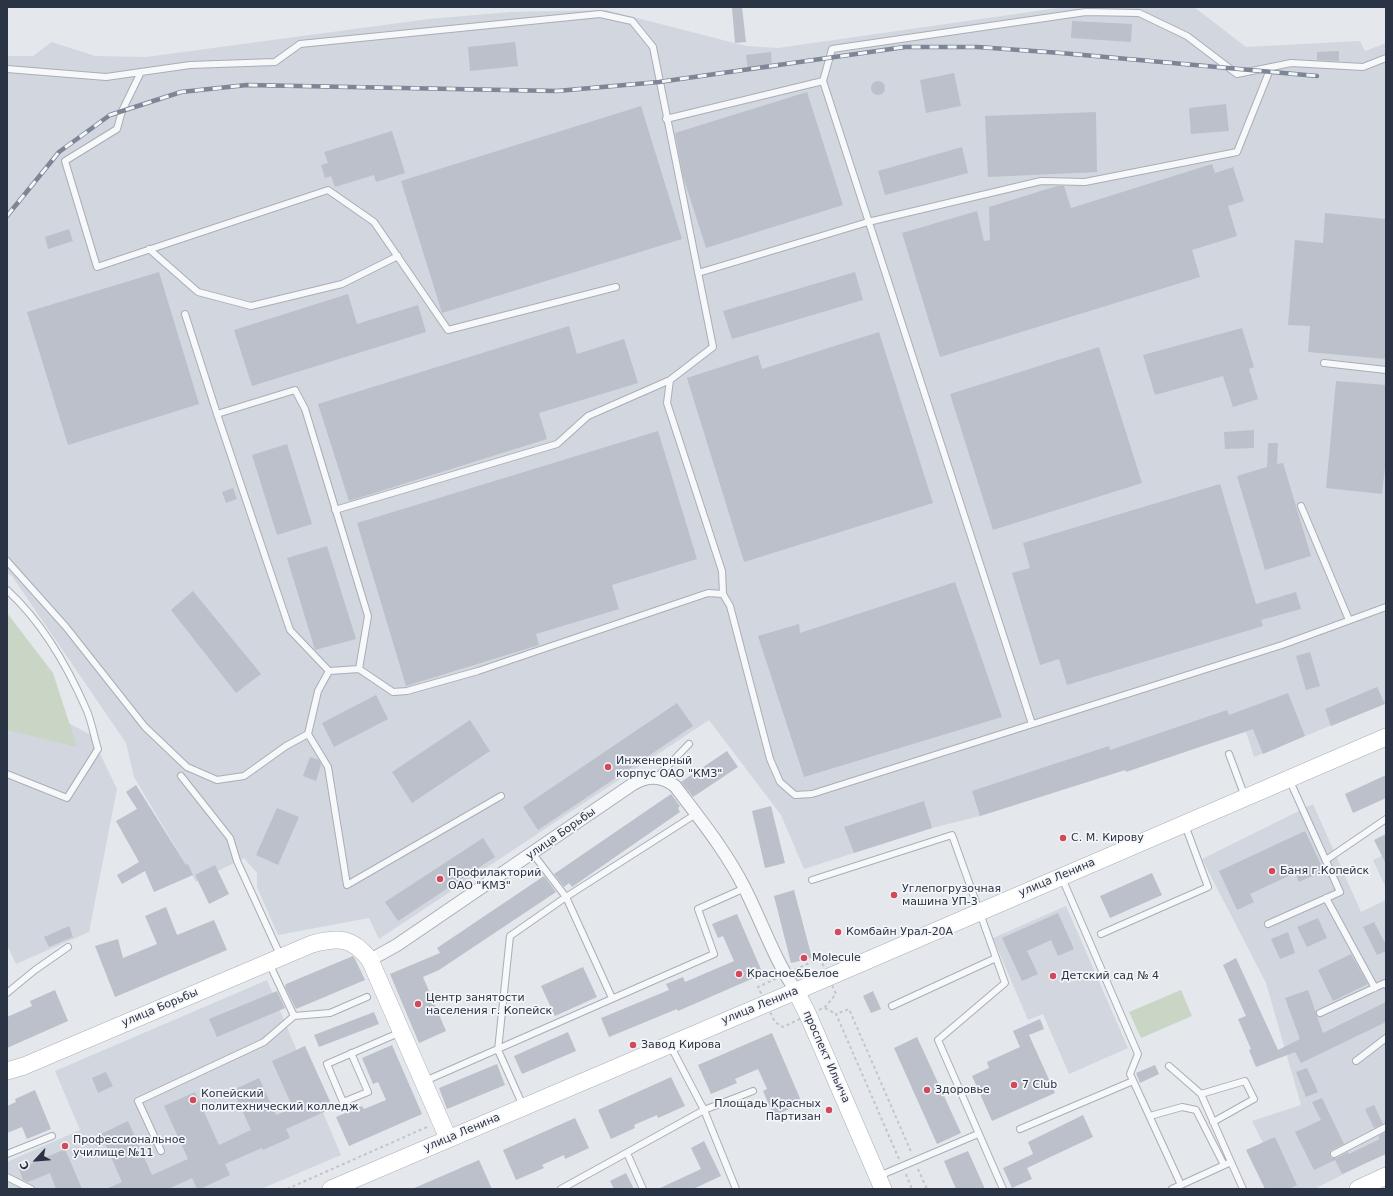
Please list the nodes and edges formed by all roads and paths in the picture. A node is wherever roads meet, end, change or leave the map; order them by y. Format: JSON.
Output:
{"nodes":[{"id":1,"x":1386,"y":58,"type":"edge"},
{"id":2,"x":1271,"y":67,"type":"junction"},
{"id":3,"x":7,"y":69,"type":"edge"},
{"id":4,"x":141,"y":72,"type":"junction"},
{"id":5,"x":823,"y":81,"type":"junction"},
{"id":6,"x":666,"y":119,"type":"junction"},
{"id":7,"x":868,"y":222,"type":"junction"},
{"id":8,"x":149,"y":249,"type":"junction"},
{"id":9,"x":398,"y":256,"type":"junction"},
{"id":10,"x":698,"y":273,"type":"junction"},
{"id":11,"x":616,"y":287,"type":"dead end"},
{"id":12,"x":185,"y":314,"type":"dead end"},
{"id":13,"x":1324,"y":363,"type":"dead end"},
{"id":14,"x":1386,"y":370,"type":"edge"},
{"id":15,"x":670,"y":380,"type":"junction"},
{"id":16,"x":216,"y":414,"type":"junction"},
{"id":17,"x":1301,"y":506,"type":"dead end"},
{"id":18,"x":336,"y":510,"type":"junction"},
{"id":19,"x":7,"y":562,"type":"edge"},
{"id":20,"x":7,"y":590,"type":"edge"},
{"id":21,"x":723,"y":594,"type":"junction"},
{"id":22,"x":1386,"y":607,"type":"edge"},
{"id":23,"x":1349,"y":620,"type":"junction"},
{"id":24,"x":359,"y":669,"type":"junction"},
{"id":25,"x":329,"y":671,"type":"junction"},
{"id":26,"x":1032,"y":724,"type":"junction"},
{"id":27,"x":308,"y":734,"type":"junction"},
{"id":28,"x":1386,"y":737,"type":"edge"},
{"id":29,"x":689,"y":744,"type":"dead end"},
{"id":30,"x":1229,"y":754,"type":"dead end"},
{"id":31,"x":7,"y":774,"type":"edge"},
{"id":32,"x":181,"y":776,"type":"dead end"},
{"id":33,"x":657,"y":777,"type":"junction"},
{"id":34,"x":1289,"y":778,"type":"junction"},
{"id":35,"x":501,"y":796,"type":"dead end"},
{"id":36,"x":1245,"y":797,"type":"junction"},
{"id":37,"x":696,"y":814,"type":"junction"},
{"id":38,"x":1386,"y":819,"type":"edge"},
{"id":39,"x":1185,"y":823,"type":"junction"},
{"id":40,"x":532,"y":854,"type":"junction"},
{"id":41,"x":1326,"y":860,"type":"junction"},
{"id":42,"x":1061,"y":877,"type":"junction"},
{"id":43,"x":812,"y":880,"type":"dead end"},
{"id":44,"x":745,"y":888,"type":"junction"},
{"id":45,"x":566,"y":897,"type":"junction"},
{"id":46,"x":1326,"y":898,"type":"junction"},
{"id":47,"x":979,"y":912,"type":"junction"},
{"id":48,"x":1268,"y":924,"type":"dead end"},
{"id":49,"x":1101,"y":934,"type":"dead end"},
{"id":50,"x":68,"y":947,"type":"dead end"},
{"id":51,"x":996,"y":958,"type":"junction"},
{"id":52,"x":275,"y":959,"type":"junction"},
{"id":53,"x":370,"y":960,"type":"junction"},
{"id":54,"x":1386,"y":985,"type":"edge"},
{"id":55,"x":1375,"y":988,"type":"junction"},
{"id":56,"x":796,"y":991,"type":"junction"},
{"id":57,"x":7,"y":993,"type":"edge"},
{"id":58,"x":367,"y":997,"type":"dead end"},
{"id":59,"x":612,"y":998,"type":"junction"},
{"id":60,"x":892,"y":1006,"type":"dead end"},
{"id":61,"x":825,"y":1007,"type":"dead end"},
{"id":62,"x":1320,"y":1013,"type":"dead end"},
{"id":63,"x":836,"y":1014,"type":"junction"},
{"id":64,"x":294,"y":1016,"type":"junction"},
{"id":65,"x":402,"y":1032,"type":"junction"},
{"id":66,"x":1386,"y":1038,"type":"edge"},
{"id":67,"x":670,"y":1044,"type":"junction"},
{"id":68,"x":498,"y":1050,"type":"junction"},
{"id":69,"x":351,"y":1053,"type":"junction"},
{"id":70,"x":1356,"y":1061,"type":"dead end"},
{"id":71,"x":1169,"y":1066,"type":"dead end"},
{"id":72,"x":7,"y":1071,"type":"edge"},
{"id":73,"x":424,"y":1081,"type":"junction"},
{"id":74,"x":1133,"y":1081,"type":"junction"},
{"id":75,"x":753,"y":1091,"type":"dead end"},
{"id":76,"x":1201,"y":1094,"type":"junction"},
{"id":77,"x":524,"y":1107,"type":"junction"},
{"id":78,"x":704,"y":1110,"type":"junction"},
{"id":79,"x":1150,"y":1116,"type":"junction"},
{"id":80,"x":441,"y":1121,"type":"junction"},
{"id":81,"x":1213,"y":1122,"type":"junction"},
{"id":82,"x":1386,"y":1127,"type":"edge"},
{"id":83,"x":1020,"y":1129,"type":"dead end"},
{"id":84,"x":978,"y":1134,"type":"junction"},
{"id":85,"x":52,"y":1136,"type":"dead end"},
{"id":86,"x":448,"y":1138,"type":"junction"},
{"id":87,"x":161,"y":1151,"type":"dead end"},
{"id":88,"x":627,"y":1153,"type":"junction"},
{"id":89,"x":7,"y":1154,"type":"edge"},
{"id":90,"x":1334,"y":1154,"type":"dead end"},
{"id":91,"x":915,"y":1161,"type":"junction"},
{"id":92,"x":1231,"y":1162,"type":"junction"},
{"id":93,"x":1224,"y":1165,"type":"junction"},
{"id":94,"x":902,"y":1166,"type":"junction"},
{"id":95,"x":1386,"y":1176,"type":"edge"},
{"id":96,"x":7,"y":1177,"type":"edge"},
{"id":97,"x":880,"y":1183,"type":"edge"},
{"id":98,"x":1181,"y":1185,"type":"junction"},
{"id":99,"x":1363,"y":1188,"type":"edge"},
{"id":100,"x":31,"y":1189,"type":"edge"},
{"id":101,"x":287,"y":1189,"type":"edge"},
{"id":102,"x":331,"y":1189,"type":"edge"},
{"id":103,"x":561,"y":1189,"type":"edge"},
{"id":104,"x":643,"y":1189,"type":"edge"},
{"id":105,"x":736,"y":1189,"type":"edge"},
{"id":106,"x":912,"y":1189,"type":"edge"},
{"id":107,"x":927,"y":1189,"type":"edge"},
{"id":108,"x":1002,"y":1189,"type":"edge"},
{"id":109,"x":1172,"y":1189,"type":"edge"},
{"id":110,"x":1243,"y":1189,"type":"edge"}],
"edges":[{"from":1,"to":2,"type":"lane"},
{"from":2,"to":5,"type":"lane"},
{"from":2,"to":7,"type":"lane"},
{"from":3,"to":4,"type":"lane"},
{"from":4,"to":6,"type":"lane"},
{"from":4,"to":8,"type":"lane"},
{"from":5,"to":6,"type":"lane"},
{"from":5,"to":7,"type":"lane"},
{"from":6,"to":10,"type":"lane"},
{"from":7,"to":10,"type":"lane"},
{"from":7,"to":26,"type":"lane"},
{"from":8,"to":9,"type":"lane"},
{"from":8,"to":9,"type":"lane"},
{"from":9,"to":11,"type":"lane"},
{"from":10,"to":15,"type":"lane"},
{"from":12,"to":16,"type":"lane"},
{"from":13,"to":14,"type":"lane"},
{"from":15,"to":18,"type":"lane"},
{"from":15,"to":21,"type":"lane"},
{"from":16,"to":18,"type":"lane"},
{"from":16,"to":25,"type":"lane"},
{"from":17,"to":23,"type":"lane"},
{"from":18,"to":24,"type":"lane"},
{"from":19,"to":27,"type":"lane"},
{"from":20,"to":31,"type":"lane"},
{"from":21,"to":24,"type":"lane"},
{"from":21,"to":26,"type":"lane"},
{"from":22,"to":23,"type":"lane"},
{"from":23,"to":26,"type":"lane"},
{"from":24,"to":25,"type":"lane"},
{"from":25,"to":27,"type":"lane"},
{"from":27,"to":35,"type":"lane"},
{"from":28,"to":34,"type":"street","name":"улица Ленина"},
{"from":29,"to":33,"type":"lane"},
{"from":30,"to":36,"type":"lane"},
{"from":32,"to":52,"type":"lane"},
{"from":33,"to":37,"type":"street","name":"проспект Ильича"},
{"from":33,"to":40,"type":"street","name":"улица Борьбы"},
{"from":34,"to":36,"type":"street","name":"улица Ленина"},
{"from":34,"to":41,"type":"lane"},
{"from":36,"to":39,"type":"street","name":"улица Ленина"},
{"from":37,"to":44,"type":"street","name":"проспект Ильича"},
{"from":37,"to":45,"type":"lane"},
{"from":38,"to":41,"type":"lane"},
{"from":39,"to":42,"type":"street","name":"улица Ленина"},
{"from":39,"to":49,"type":"lane"},
{"from":40,"to":45,"type":"lane"},
{"from":40,"to":53,"type":"street","name":"улица Борьбы"},
{"from":41,"to":46,"type":"lane"},
{"from":42,"to":47,"type":"street","name":"улица Ленина"},
{"from":42,"to":74,"type":"lane"},
{"from":43,"to":47,"type":"lane"},
{"from":44,"to":56,"type":"street","name":"проспект Ильича"},
{"from":44,"to":59,"type":"lane"},
{"from":45,"to":59,"type":"lane"},
{"from":45,"to":68,"type":"lane"},
{"from":46,"to":48,"type":"lane"},
{"from":46,"to":55,"type":"lane"},
{"from":47,"to":51,"type":"lane"},
{"from":47,"to":56,"type":"street","name":"улица Ленина"},
{"from":50,"to":57,"type":"lane"},
{"from":51,"to":60,"type":"lane"},
{"from":51,"to":84,"type":"lane"},
{"from":52,"to":53,"type":"street","name":"улица Борьбы"},
{"from":52,"to":64,"type":"lane"},
{"from":52,"to":72,"type":"street","name":"улица Борьбы"},
{"from":53,"to":65,"type":"street","name":"улица Борьбы"},
{"from":54,"to":55,"type":"lane"},
{"from":55,"to":62,"type":"lane"},
{"from":56,"to":67,"type":"street","name":"улица Ленина"},
{"from":56,"to":97,"type":"street","name":"проспект Ильича"},
{"from":58,"to":64,"type":"lane"},
{"from":59,"to":68,"type":"lane"},
{"from":61,"to":63,"type":"path"},
{"from":63,"to":91,"type":"path"},
{"from":63,"to":94,"type":"path"},
{"from":64,"to":87,"type":"lane"},
{"from":65,"to":69,"type":"lane"},
{"from":65,"to":73,"type":"street","name":"улица Борьбы"},
{"from":66,"to":70,"type":"lane"},
{"from":67,"to":77,"type":"street","name":"улица Ленина"},
{"from":67,"to":78,"type":"lane"},
{"from":68,"to":73,"type":"lane"},
{"from":68,"to":77,"type":"lane"},
{"from":69,"to":69,"type":"lane"},
{"from":71,"to":76,"type":"lane"},
{"from":73,"to":80,"type":"street","name":"улица Борьбы"},
{"from":74,"to":79,"type":"lane"},
{"from":74,"to":83,"type":"lane"},
{"from":75,"to":78,"type":"lane"},
{"from":76,"to":81,"type":"lane"},
{"from":76,"to":81,"type":"lane"},
{"from":77,"to":86,"type":"street","name":"улица Ленина"},
{"from":78,"to":88,"type":"lane"},
{"from":78,"to":105,"type":"lane"},
{"from":79,"to":93,"type":"lane"},
{"from":79,"to":98,"type":"lane"},
{"from":80,"to":86,"type":"street","name":"улица Борьбы"},
{"from":80,"to":101,"type":"path"},
{"from":81,"to":92,"type":"lane"},
{"from":82,"to":90,"type":"lane"},
{"from":84,"to":91,"type":"lane"},
{"from":84,"to":108,"type":"lane"},
{"from":85,"to":89,"type":"lane"},
{"from":86,"to":102,"type":"street","name":"улица Ленина"},
{"from":88,"to":103,"type":"lane"},
{"from":88,"to":104,"type":"lane"},
{"from":91,"to":94,"type":"lane"},
{"from":91,"to":107,"type":"path"},
{"from":92,"to":93,"type":"lane"},
{"from":92,"to":110,"type":"lane"},
{"from":93,"to":98,"type":"lane"},
{"from":94,"to":97,"type":"lane"},
{"from":94,"to":106,"type":"path"},
{"from":95,"to":99,"type":"street"},
{"from":96,"to":100,"type":"lane"},
{"from":98,"to":109,"type":"lane"}]}
